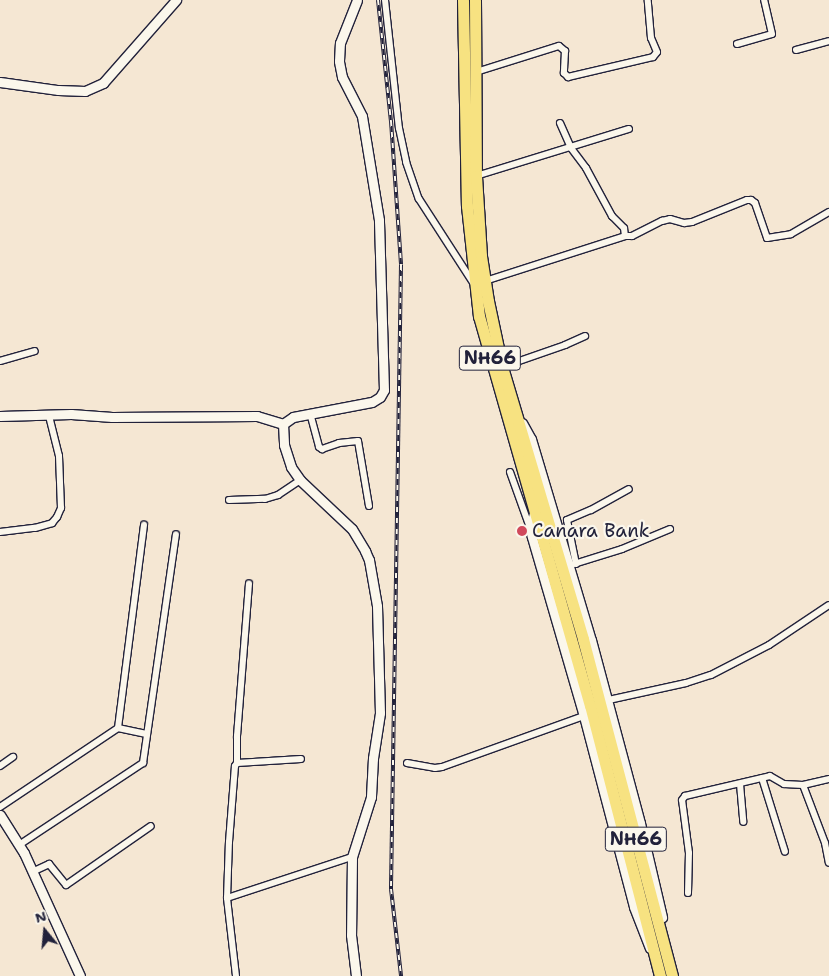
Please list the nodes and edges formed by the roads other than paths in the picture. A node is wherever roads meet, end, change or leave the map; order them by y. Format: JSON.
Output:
{"nodes":[{"id":1,"x":176,"y":0,"type":"edge"},
{"id":2,"x":357,"y":0,"type":"edge"},
{"id":3,"x":385,"y":0,"type":"edge"},
{"id":4,"x":463,"y":0,"type":"edge"},
{"id":5,"x":475,"y":0,"type":"edge"},
{"id":6,"x":648,"y":0,"type":"edge"},
{"id":7,"x":764,"y":0,"type":"edge"},
{"id":8,"x":829,"y":41,"type":"edge"},
{"id":9,"x":737,"y":44,"type":"dead end"},
{"id":10,"x":796,"y":50,"type":"dead end"},
{"id":11,"x":476,"y":72,"type":"junction"},
{"id":12,"x":0,"y":82,"type":"edge"},
{"id":13,"x":560,"y":123,"type":"dead end"},
{"id":14,"x":629,"y":129,"type":"dead end"},
{"id":15,"x":571,"y":148,"type":"junction"},
{"id":16,"x":476,"y":176,"type":"junction"},
{"id":17,"x":829,"y":212,"type":"edge"},
{"id":18,"x":625,"y":236,"type":"junction"},
{"id":19,"x":480,"y":283,"type":"junction"},
{"id":20,"x":585,"y":336,"type":"dead end"},
{"id":21,"x":35,"y":351,"type":"dead end"},
{"id":22,"x":0,"y":361,"type":"edge"},
{"id":23,"x":502,"y":366,"type":"junction"},
{"id":24,"x":515,"y":409,"type":"junction"},
{"id":25,"x":310,"y":413,"type":"junction"},
{"id":26,"x":0,"y":416,"type":"edge"},
{"id":27,"x":49,"y":416,"type":"junction"},
{"id":28,"x":283,"y":424,"type":"junction"},
{"id":29,"x":510,"y":472,"type":"dead end"},
{"id":30,"x":300,"y":480,"type":"junction"},
{"id":31,"x":630,"y":489,"type":"dead end"},
{"id":32,"x":229,"y":500,"type":"dead end"},
{"id":33,"x":369,"y":506,"type":"dead end"},
{"id":34,"x":534,"y":513,"type":"junction"},
{"id":35,"x":144,"y":526,"type":"dead end"},
{"id":36,"x":530,"y":529,"type":"junction"},
{"id":37,"x":670,"y":529,"type":"dead end"},
{"id":38,"x":0,"y":532,"type":"edge"},
{"id":39,"x":176,"y":534,"type":"dead end"},
{"id":40,"x":572,"y":565,"type":"junction"},
{"id":41,"x":249,"y":583,"type":"dead end"},
{"id":42,"x":829,"y":604,"type":"edge"},
{"id":43,"x":592,"y":706,"type":"junction"},
{"id":44,"x":118,"y":728,"type":"junction"},
{"id":45,"x":146,"y":734,"type":"junction"},
{"id":46,"x":13,"y":757,"type":"dead end"},
{"id":47,"x":301,"y":759,"type":"dead end"},
{"id":48,"x":238,"y":763,"type":"junction"},
{"id":49,"x":407,"y":763,"type":"dead end"},
{"id":50,"x":0,"y":766,"type":"edge"},
{"id":51,"x":762,"y":778,"type":"junction"},
{"id":52,"x":829,"y":779,"type":"edge"},
{"id":53,"x":740,"y":784,"type":"junction"},
{"id":54,"x":803,"y":785,"type":"junction"},
{"id":55,"x":0,"y":808,"type":"edge"},
{"id":56,"x":0,"y":815,"type":"edge"},
{"id":57,"x":743,"y":822,"type":"dead end"},
{"id":58,"x":151,"y":826,"type":"dead end"},
{"id":59,"x":20,"y":845,"type":"junction"},
{"id":60,"x":785,"y":852,"type":"dead end"},
{"id":61,"x":352,"y":856,"type":"junction"},
{"id":62,"x":829,"y":863,"type":"edge"},
{"id":63,"x":32,"y":872,"type":"junction"},
{"id":64,"x":688,"y":892,"type":"dead end"},
{"id":65,"x":227,"y":898,"type":"junction"},
{"id":66,"x":659,"y":954,"type":"junction"},
{"id":67,"x":80,"y":976,"type":"edge"},
{"id":68,"x":236,"y":976,"type":"edge"},
{"id":69,"x":356,"y":976,"type":"edge"},
{"id":70,"x":660,"y":976,"type":"edge"},
{"id":71,"x":672,"y":976,"type":"edge"}],
"edges":[{"from":1,"to":12,"type":"street"},
{"from":2,"to":25,"type":"street"},
{"from":3,"to":19,"type":"street"},
{"from":4,"to":19,"type":"highway","number":"NH66"},
{"from":5,"to":11,"type":"highway","number":"NH66"},
{"from":6,"to":11,"type":"street"},
{"from":7,"to":9,"type":"street"},
{"from":8,"to":10,"type":"street"},
{"from":11,"to":16,"type":"highway","number":"NH66"},
{"from":13,"to":15,"type":"street"},
{"from":14,"to":15,"type":"street"},
{"from":15,"to":16,"type":"street"},
{"from":15,"to":18,"type":"street"},
{"from":16,"to":19,"type":"highway","number":"NH66"},
{"from":17,"to":18,"type":"street"},
{"from":18,"to":19,"type":"street"},
{"from":19,"to":23,"type":"highway","number":"NH66"},
{"from":19,"to":34,"type":"highway","number":"NH66"},
{"from":20,"to":23,"type":"street"},
{"from":21,"to":22,"type":"street"},
{"from":23,"to":24,"type":"highway","number":"NH66"},
{"from":24,"to":40,"type":"street"},
{"from":24,"to":43,"type":"highway","number":"NH66"},
{"from":25,"to":28,"type":"street"},
{"from":25,"to":33,"type":"street"},
{"from":26,"to":27,"type":"street"},
{"from":27,"to":28,"type":"street"},
{"from":27,"to":38,"type":"street"},
{"from":28,"to":30,"type":"street"},
{"from":29,"to":36,"type":"street"},
{"from":30,"to":32,"type":"street"},
{"from":30,"to":61,"type":"street"},
{"from":31,"to":40,"type":"street"},
{"from":34,"to":36,"type":"street"},
{"from":34,"to":43,"type":"highway","number":"NH66"},
{"from":35,"to":44,"type":"street"},
{"from":36,"to":43,"type":"street"},
{"from":37,"to":40,"type":"street"},
{"from":39,"to":45,"type":"street"},
{"from":40,"to":43,"type":"street"},
{"from":41,"to":48,"type":"street"},
{"from":42,"to":43,"type":"street"},
{"from":43,"to":49,"type":"street"},
{"from":43,"to":66,"type":"highway","number":"NH66"},
{"from":43,"to":66,"type":"street"},
{"from":44,"to":45,"type":"street"},
{"from":44,"to":55,"type":"street"},
{"from":45,"to":59,"type":"street"},
{"from":46,"to":50,"type":"street"},
{"from":47,"to":48,"type":"street"},
{"from":48,"to":65,"type":"street"},
{"from":51,"to":53,"type":"street"},
{"from":51,"to":54,"type":"street"},
{"from":51,"to":60,"type":"street"},
{"from":52,"to":54,"type":"street"},
{"from":53,"to":57,"type":"street"},
{"from":53,"to":64,"type":"street"},
{"from":54,"to":62,"type":"street"},
{"from":56,"to":59,"type":"street"},
{"from":58,"to":63,"type":"street"},
{"from":59,"to":63,"type":"street"},
{"from":61,"to":65,"type":"street"},
{"from":61,"to":69,"type":"street"},
{"from":63,"to":67,"type":"street"},
{"from":65,"to":68,"type":"street"},
{"from":66,"to":70,"type":"highway","number":"NH66"},
{"from":66,"to":71,"type":"highway","number":"NH66"}]}
